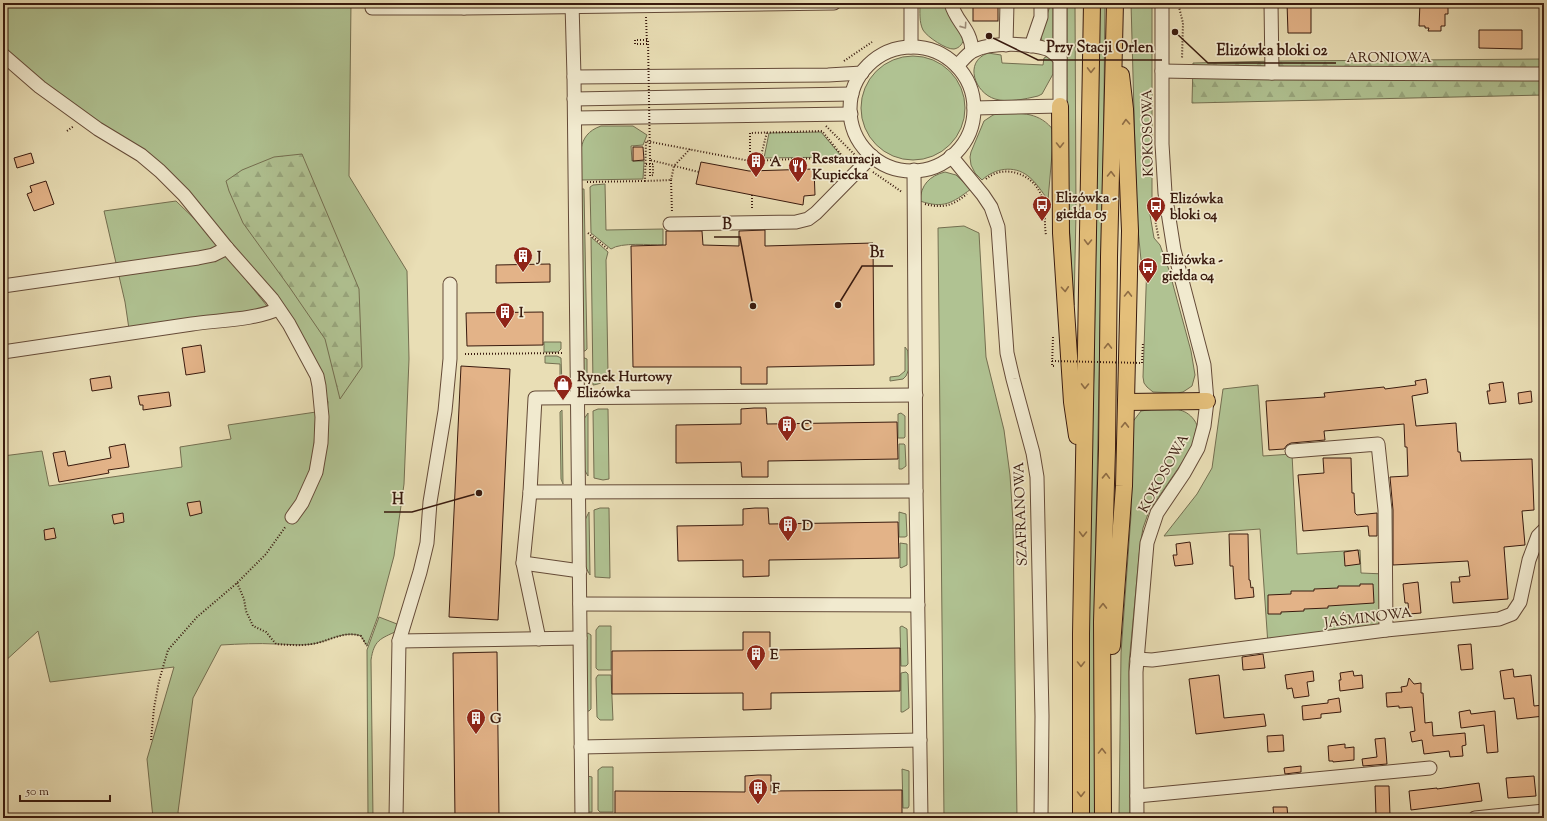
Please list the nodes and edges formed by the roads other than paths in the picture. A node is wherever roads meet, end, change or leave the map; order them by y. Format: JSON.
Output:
{"nodes":[{"id":1,"x":372,"y":3,"type":"edge"},
{"id":2,"x":780,"y":3,"type":"edge"},
{"id":3,"x":824,"y":3,"type":"edge"},
{"id":4,"x":834,"y":3,"type":"edge"},
{"id":5,"x":911,"y":3,"type":"edge"},
{"id":6,"x":951,"y":3,"type":"edge"},
{"id":7,"x":1007,"y":3,"type":"edge"},
{"id":8,"x":1041,"y":3,"type":"edge"},
{"id":9,"x":1060,"y":3,"type":"edge"},
{"id":10,"x":1092,"y":3,"type":"edge"},
{"id":11,"x":1115,"y":3,"type":"edge"},
{"id":12,"x":1162,"y":3,"type":"edge"},
{"id":13,"x":1271,"y":3,"type":"edge"},
{"id":14,"x":572,"y":4,"type":"edge"},
{"id":15,"x":599,"y":4,"type":"edge"},
{"id":16,"x":690,"y":4,"type":"edge"},
{"id":17,"x":734,"y":4,"type":"edge"},
{"id":18,"x":464,"y":5,"type":"edge"},
{"id":19,"x":520,"y":5,"type":"edge"},
{"id":20,"x":549,"y":5,"type":"edge"},
{"id":21,"x":405,"y":6,"type":"edge"},
{"id":22,"x":645,"y":7,"type":"edge"},
{"id":23,"x":1115,"y":24,"type":"junction"},
{"id":24,"x":1006,"y":45,"type":"junction"},
{"id":25,"x":1031,"y":46,"type":"junction"},
{"id":26,"x":911,"y":47,"type":"junction"},
{"id":27,"x":972,"y":51,"type":"junction"},
{"id":28,"x":3,"y":55,"type":"edge"},
{"id":29,"x":1060,"y":59,"type":"junction"},
{"id":30,"x":957,"y":66,"type":"junction"},
{"id":31,"x":1162,"y":70,"type":"junction"},
{"id":32,"x":862,"y":73,"type":"junction"},
{"id":33,"x":1272,"y":73,"type":"junction"},
{"id":34,"x":1544,"y":74,"type":"edge"},
{"id":35,"x":574,"y":77,"type":"junction"},
{"id":36,"x":852,"y":94,"type":"junction"},
{"id":37,"x":574,"y":99,"type":"junction"},
{"id":38,"x":1060,"y":106,"type":"junction"},
{"id":39,"x":974,"y":108,"type":"junction"},
{"id":40,"x":851,"y":114,"type":"junction"},
{"id":41,"x":574,"y":118,"type":"junction"},
{"id":42,"x":872,"y":156,"type":"junction"},
{"id":43,"x":951,"y":156,"type":"junction"},
{"id":44,"x":914,"y":170,"type":"junction"},
{"id":45,"x":670,"y":224,"type":"dead end"},
{"id":46,"x":227,"y":248,"type":"junction"},
{"id":47,"x":450,"y":284,"type":"dead end"},
{"id":48,"x":3,"y":286,"type":"edge"},
{"id":49,"x":278,"y":309,"type":"junction"},
{"id":50,"x":3,"y":352,"type":"edge"},
{"id":51,"x":916,"y":395,"type":"junction"},
{"id":52,"x":577,"y":398,"type":"junction"},
{"id":53,"x":1207,"y":401,"type":"junction"},
{"id":54,"x":1126,"y":402,"type":"junction"},
{"id":55,"x":1292,"y":450,"type":"dead end"},
{"id":56,"x":916,"y":491,"type":"junction"},
{"id":57,"x":530,"y":492,"type":"junction"},
{"id":58,"x":579,"y":492,"type":"junction"},
{"id":59,"x":1084,"y":496,"type":"junction"},
{"id":60,"x":292,"y":517,"type":"road end"},
{"id":61,"x":1544,"y":530,"type":"edge"},
{"id":62,"x":523,"y":563,"type":"junction"},
{"id":63,"x":580,"y":571,"type":"junction"},
{"id":64,"x":580,"y":604,"type":"junction"},
{"id":65,"x":918,"y":605,"type":"junction"},
{"id":66,"x":1386,"y":630,"type":"junction"},
{"id":67,"x":580,"y":638,"type":"junction"},
{"id":68,"x":539,"y":639,"type":"junction"},
{"id":69,"x":399,"y":641,"type":"junction"},
{"id":70,"x":1137,"y":659,"type":"junction"},
{"id":71,"x":1102,"y":701,"type":"junction"},
{"id":72,"x":920,"y":740,"type":"junction"},
{"id":73,"x":581,"y":747,"type":"junction"},
{"id":74,"x":1430,"y":768,"type":"dead end"},
{"id":75,"x":1137,"y":796,"type":"junction"},
{"id":76,"x":1544,"y":811,"type":"edge"},
{"id":77,"x":396,"y":818,"type":"edge"},
{"id":78,"x":582,"y":818,"type":"edge"},
{"id":79,"x":921,"y":818,"type":"edge"},
{"id":80,"x":1041,"y":818,"type":"edge"},
{"id":81,"x":1081,"y":818,"type":"edge"},
{"id":82,"x":1103,"y":818,"type":"edge"},
{"id":83,"x":1137,"y":818,"type":"edge"},
{"id":84,"x":1475,"y":818,"type":"edge"}],
"edges":[{"from":1,"to":21,"type":"street"},
{"from":2,"to":3,"type":"street"},
{"from":2,"to":17,"type":"street"},
{"from":3,"to":4,"type":"street"},
{"from":5,"to":26,"type":"street"},
{"from":6,"to":27,"type":"street","one_way":true},
{"from":7,"to":24,"type":"street"},
{"from":8,"to":25,"type":"street"},
{"from":9,"to":29,"type":"street"},
{"from":10,"to":59,"type":"main road","one_way":true},
{"from":11,"to":23,"type":"main road"},
{"from":12,"to":31,"type":"street","name":"KOKOSOWA"},
{"from":13,"to":33,"type":"street"},
{"from":14,"to":15,"type":"street"},
{"from":14,"to":20,"type":"street"},
{"from":14,"to":35,"type":"street"},
{"from":15,"to":22,"type":"street"},
{"from":16,"to":17,"type":"street"},
{"from":16,"to":22,"type":"street"},
{"from":18,"to":19,"type":"street"},
{"from":18,"to":21,"type":"street"},
{"from":19,"to":20,"type":"street"},
{"from":54,"to":23,"type":"main road","one_way":true},
{"from":71,"to":23,"type":"main road","one_way":true},
{"from":24,"to":25,"type":"street"},
{"from":24,"to":27,"type":"street"},
{"from":25,"to":29,"type":"street"},
{"from":26,"to":30,"type":"street"},
{"from":26,"to":32,"type":"street"},
{"from":27,"to":30,"type":"street"},
{"from":28,"to":46,"type":"street"},
{"from":29,"to":38,"type":"street"},
{"from":30,"to":39,"type":"street"},
{"from":31,"to":33,"type":"street","name":"ARONIOWA"},
{"from":31,"to":53,"type":"street","name":"KOKOSOWA"},
{"from":32,"to":35,"type":"street"},
{"from":32,"to":36,"type":"street"},
{"from":33,"to":34,"type":"street","name":"ARONIOWA"},
{"from":35,"to":37,"type":"street"},
{"from":36,"to":37,"type":"street"},
{"from":36,"to":40,"type":"street"},
{"from":37,"to":41,"type":"street"},
{"from":38,"to":39,"type":"street"},
{"from":38,"to":59,"type":"main road","one_way":true},
{"from":39,"to":43,"type":"street"},
{"from":40,"to":41,"type":"street"},
{"from":40,"to":42,"type":"street"},
{"from":41,"to":52,"type":"street"},
{"from":42,"to":44,"type":"street"},
{"from":42,"to":45,"type":"street"},
{"from":43,"to":44,"type":"street"},
{"from":43,"to":80,"type":"street","name":"SZAFRANOWA"},
{"from":44,"to":51,"type":"street"},
{"from":46,"to":48,"type":"street"},
{"from":46,"to":49,"type":"street"},
{"from":47,"to":69,"type":"street"},
{"from":49,"to":50,"type":"street"},
{"from":49,"to":60,"type":"street"},
{"from":51,"to":52,"type":"street"},
{"from":51,"to":56,"type":"street"},
{"from":52,"to":57,"type":"street"},
{"from":52,"to":58,"type":"street"},
{"from":53,"to":54,"type":"main road"},
{"from":53,"to":70,"type":"street","name":"KOKOSOWA"},
{"from":71,"to":54,"type":"main road","one_way":true},
{"from":55,"to":66,"type":"street"},
{"from":56,"to":58,"type":"street"},
{"from":56,"to":65,"type":"street"},
{"from":57,"to":58,"type":"street"},
{"from":57,"to":62,"type":"street"},
{"from":58,"to":63,"type":"street"},
{"from":59,"to":81,"type":"main road","one_way":true},
{"from":61,"to":66,"type":"street","name":"JAŚMINOWA"},
{"from":62,"to":63,"type":"street"},
{"from":62,"to":68,"type":"street"},
{"from":63,"to":64,"type":"street"},
{"from":64,"to":65,"type":"street"},
{"from":64,"to":67,"type":"street"},
{"from":65,"to":72,"type":"street"},
{"from":66,"to":70,"type":"street","name":"JAŚMINOWA"},
{"from":67,"to":68,"type":"street"},
{"from":67,"to":73,"type":"street"},
{"from":68,"to":69,"type":"street"},
{"from":69,"to":77,"type":"street"},
{"from":70,"to":75,"type":"street","name":"KOKOSOWA"},
{"from":82,"to":71,"type":"main road","one_way":true},
{"from":72,"to":73,"type":"street"},
{"from":72,"to":79,"type":"street"},
{"from":73,"to":78,"type":"street"},
{"from":74,"to":75,"type":"street"},
{"from":75,"to":83,"type":"street","name":"KOKOSOWA"},
{"from":76,"to":84,"type":"street"}]}
